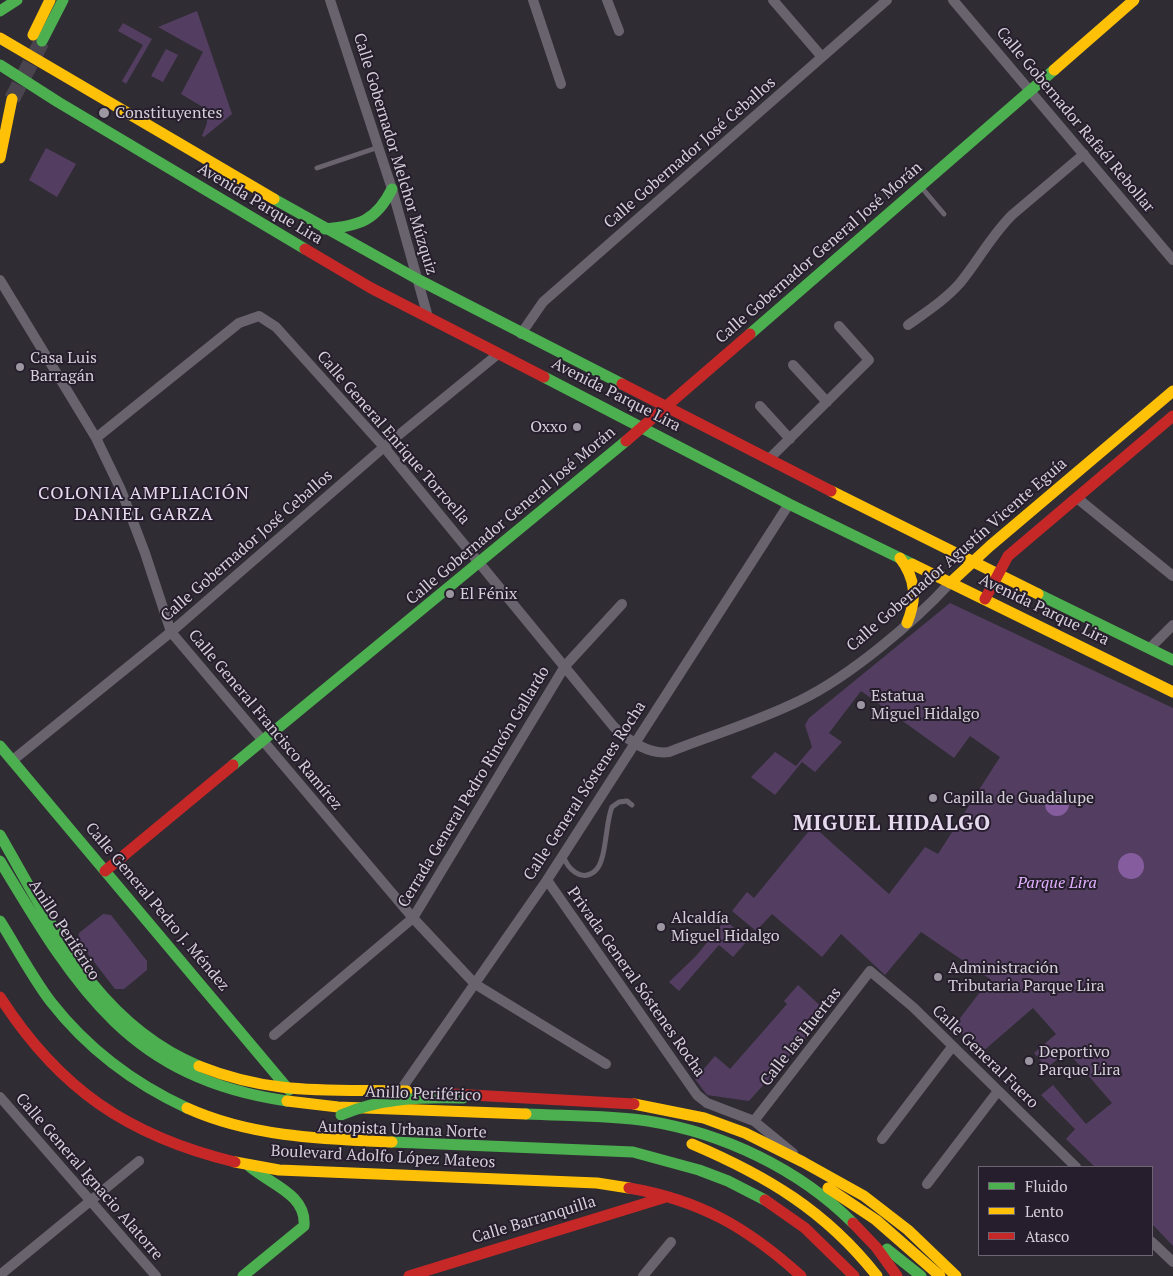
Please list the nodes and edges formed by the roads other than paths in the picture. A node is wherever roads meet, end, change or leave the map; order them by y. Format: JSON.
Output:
{"nodes":[{"id":1,"x":18,"y":0,"type":"edge"},
{"id":2,"x":50,"y":0,"type":"edge"},
{"id":3,"x":63,"y":0,"type":"edge"},
{"id":4,"x":330,"y":0,"type":"edge"},
{"id":5,"x":533,"y":0,"type":"edge"},
{"id":6,"x":607,"y":0,"type":"edge"},
{"id":7,"x":773,"y":0,"type":"edge"},
{"id":8,"x":886,"y":0,"type":"edge"},
{"id":9,"x":954,"y":0,"type":"edge"},
{"id":10,"x":1134,"y":0,"type":"edge"},
{"id":11,"x":0,"y":11,"type":"edge"},
{"id":12,"x":619,"y":31,"type":"dead end"},
{"id":13,"x":0,"y":38,"type":"edge"},
{"id":14,"x":822,"y":57,"type":"junction"},
{"id":15,"x":0,"y":65,"type":"edge"},
{"id":16,"x":560,"y":84,"type":"dead end"},
{"id":17,"x":1032,"y":91,"type":"junction"},
{"id":18,"x":5,"y":98,"type":"edge"},
{"id":19,"x":0,"y":122,"type":"edge"},
{"id":20,"x":378,"y":148,"type":"junction"},
{"id":21,"x":1084,"y":154,"type":"junction"},
{"id":22,"x":0,"y":158,"type":"edge"},
{"id":23,"x":317,"y":168,"type":"dead end"},
{"id":24,"x":920,"y":185,"type":"junction"},
{"id":25,"x":392,"y":189,"type":"junction"},
{"id":26,"x":944,"y":214,"type":"dead end"},
{"id":27,"x":325,"y":229,"type":"junction"},
{"id":28,"x":1173,"y":260,"type":"edge"},
{"id":29,"x":0,"y":280,"type":"edge"},
{"id":30,"x":419,"y":280,"type":"junction"},
{"id":31,"x":428,"y":317,"type":"junction"},
{"id":32,"x":908,"y":325,"type":"dead end"},
{"id":33,"x":839,"y":326,"type":"dead end"},
{"id":34,"x":520,"y":334,"type":"junction"},
{"id":35,"x":498,"y":354,"type":"junction"},
{"id":36,"x":793,"y":365,"type":"dead end"},
{"id":37,"x":1173,"y":391,"type":"edge"},
{"id":38,"x":827,"y":402,"type":"junction"},
{"id":39,"x":760,"y":406,"type":"dead end"},
{"id":40,"x":667,"y":407,"type":"junction"},
{"id":41,"x":1173,"y":416,"type":"edge"},
{"id":42,"x":644,"y":427,"type":"junction"},
{"id":43,"x":96,"y":438,"type":"junction"},
{"id":44,"x":790,"y":439,"type":"junction"},
{"id":45,"x":384,"y":447,"type":"junction"},
{"id":46,"x":768,"y":459,"type":"junction"},
{"id":47,"x":1077,"y":498,"type":"junction"},
{"id":48,"x":789,"y":504,"type":"junction"},
{"id":49,"x":895,"y":554,"type":"junction"},
{"id":50,"x":480,"y":562,"type":"junction"},
{"id":51,"x":972,"y":562,"type":"junction"},
{"id":52,"x":997,"y":575,"type":"junction"},
{"id":53,"x":1173,"y":576,"type":"edge"},
{"id":54,"x":950,"y":583,"type":"junction"},
{"id":55,"x":985,"y":599,"type":"junction"},
{"id":56,"x":622,"y":604,"type":"dead end"},
{"id":57,"x":907,"y":623,"type":"junction"},
{"id":58,"x":1173,"y":625,"type":"edge"},
{"id":59,"x":171,"y":632,"type":"junction"},
{"id":60,"x":1150,"y":648,"type":"junction"},
{"id":61,"x":1173,"y":660,"type":"edge"},
{"id":62,"x":565,"y":666,"type":"junction"},
{"id":63,"x":1173,"y":692,"type":"edge"},
{"id":64,"x":265,"y":741,"type":"junction"},
{"id":65,"x":636,"y":743,"type":"junction"},
{"id":66,"x":0,"y":746,"type":"edge"},
{"id":67,"x":14,"y":760,"type":"junction"},
{"id":68,"x":632,"y":805,"type":"dead end"},
{"id":69,"x":0,"y":835,"type":"edge"},
{"id":70,"x":563,"y":854,"type":"junction"},
{"id":71,"x":0,"y":861,"type":"edge"},
{"id":72,"x":106,"y":871,"type":"junction"},
{"id":73,"x":0,"y":874,"type":"edge"},
{"id":74,"x":547,"y":880,"type":"junction"},
{"id":75,"x":413,"y":918,"type":"junction"},
{"id":76,"x":0,"y":921,"type":"edge"},
{"id":77,"x":0,"y":943,"type":"edge"},
{"id":78,"x":870,"y":970,"type":"joint"},
{"id":79,"x":475,"y":984,"type":"junction"},
{"id":80,"x":0,"y":997,"type":"edge"},
{"id":81,"x":274,"y":1035,"type":"dead end"},
{"id":82,"x":952,"y":1046,"type":"junction"},
{"id":83,"x":606,"y":1064,"type":"dead end"},
{"id":84,"x":288,"y":1090,"type":"junction"},
{"id":85,"x":400,"y":1091,"type":"junction"},
{"id":86,"x":998,"y":1091,"type":"junction"},
{"id":87,"x":0,"y":1097,"type":"edge"},
{"id":88,"x":341,"y":1114,"type":"junction"},
{"id":89,"x":754,"y":1121,"type":"junction"},
{"id":90,"x":882,"y":1139,"type":"dead end"},
{"id":91,"x":139,"y":1160,"type":"dead end"},
{"id":92,"x":803,"y":1162,"type":"junction"},
{"id":93,"x":249,"y":1166,"type":"junction"},
{"id":94,"x":1075,"y":1166,"type":"edge"},
{"id":95,"x":927,"y":1184,"type":"dead end"},
{"id":96,"x":669,"y":1196,"type":"junction"},
{"id":97,"x":90,"y":1201,"type":"junction"},
{"id":98,"x":829,"y":1202,"type":"junction"},
{"id":99,"x":671,"y":1242,"type":"dead end"},
{"id":100,"x":1153,"y":1243,"type":"edge"},
{"id":101,"x":913,"y":1252,"type":"junction"},
{"id":102,"x":1173,"y":1262,"type":"edge"},
{"id":103,"x":0,"y":1275,"type":"edge"},
{"id":104,"x":156,"y":1276,"type":"edge"},
{"id":105,"x":243,"y":1276,"type":"edge"},
{"id":106,"x":409,"y":1276,"type":"edge"},
{"id":107,"x":643,"y":1276,"type":"edge"},
{"id":108,"x":801,"y":1276,"type":"edge"},
{"id":109,"x":842,"y":1276,"type":"edge"},
{"id":110,"x":854,"y":1276,"type":"edge"},
{"id":111,"x":877,"y":1276,"type":"edge"},
{"id":112,"x":897,"y":1276,"type":"edge"},
{"id":113,"x":920,"y":1276,"type":"edge"},
{"id":114,"x":940,"y":1276,"type":"edge"},
{"id":115,"x":956,"y":1276,"type":"edge"}],
"edges":[{"from":1,"to":11,"type":"main road"},
{"from":2,"to":3,"type":"main road"},
{"from":4,"to":20,"type":"street","name":"Calle Gobernador Melchor Múzquiz"},
{"from":5,"to":16,"type":"street"},
{"from":6,"to":12,"type":"street"},
{"from":7,"to":14,"type":"street"},
{"from":8,"to":14,"type":"street","name":"Calle Gobernador José Ceballos"},
{"from":9,"to":17,"type":"street","name":"Calle Gobernador Rafaél Rebollar"},
{"from":10,"to":17,"type":"main road","name":"Calle Gobernador General José Morán"},
{"from":13,"to":27,"type":"main road","name":"Avenida Parque Lira"},
{"from":14,"to":34,"type":"street","name":"Calle Gobernador José Ceballos"},
{"from":15,"to":31,"type":"main road","name":"Avenida Parque Lira"},
{"from":17,"to":21,"type":"street","name":"Calle Gobernador Rafaél Rebollar"},
{"from":17,"to":24,"type":"main road","name":"Calle Gobernador General José Morán"},
{"from":18,"to":19,"type":"main road"},
{"from":18,"to":22,"type":"main road"},
{"from":20,"to":23,"type":"lane"},
{"from":20,"to":25,"type":"street","name":"Calle Gobernador Melchor Múzquiz"},
{"from":21,"to":28,"type":"street","name":"Calle Gobernador Rafaél Rebollar"},
{"from":21,"to":32,"type":"street"},
{"from":24,"to":26,"type":"lane"},
{"from":24,"to":40,"type":"main road","name":"Calle Gobernador General José Morán"},
{"from":25,"to":27,"type":"main road"},
{"from":25,"to":30,"type":"street","name":"Calle Gobernador Melchor Múzquiz"},
{"from":27,"to":30,"type":"main road","name":"Avenida Parque Lira"},
{"from":29,"to":43,"type":"street","name":"Calle General Francisco Ramírez"},
{"from":30,"to":31,"type":"street","name":"Calle Gobernador Melchor Múzquiz"},
{"from":30,"to":34,"type":"main road","name":"Avenida Parque Lira"},
{"from":31,"to":35,"type":"main road","name":"Avenida Parque Lira"},
{"from":33,"to":38,"type":"street"},
{"from":34,"to":40,"type":"main road","name":"Avenida Parque Lira"},
{"from":35,"to":42,"type":"main road","name":"Avenida Parque Lira"},
{"from":35,"to":45,"type":"street","name":"Calle Gobernador José Ceballos"},
{"from":36,"to":38,"type":"street"},
{"from":37,"to":51,"type":"main road","name":"Calle Gobernador Agustín Vicente Eguía"},
{"from":38,"to":44,"type":"street"},
{"from":39,"to":44,"type":"street"},
{"from":40,"to":42,"type":"main road","name":"Calle Gobernador General José Morán"},
{"from":40,"to":46,"type":"main road","name":"Avenida Parque Lira"},
{"from":41,"to":47,"type":"main road"},
{"from":42,"to":48,"type":"main road","name":"Avenida Parque Lira"},
{"from":42,"to":50,"type":"main road","name":"Calle Gobernador General José Morán"},
{"from":43,"to":45,"type":"street","name":"Calle General Enrique Torroella"},
{"from":43,"to":59,"type":"street","name":"Calle General Francisco Ramírez"},
{"from":44,"to":46,"type":"street"},
{"from":45,"to":50,"type":"street","name":"Calle General Enrique Torroella"},
{"from":45,"to":59,"type":"street","name":"Calle Gobernador José Ceballos"},
{"from":46,"to":51,"type":"main road","name":"Avenida Parque Lira"},
{"from":47,"to":52,"type":"main road"},
{"from":47,"to":53,"type":"street"},
{"from":48,"to":49,"type":"main road","name":"Avenida Parque Lira"},
{"from":48,"to":65,"type":"street","name":"Calle General Sóstenes Rocha"},
{"from":49,"to":54,"type":"main road","name":"Avenida Parque Lira"},
{"from":49,"to":57,"type":"main road"},
{"from":50,"to":62,"type":"street","name":"Calle General Enrique Torroella"},
{"from":50,"to":64,"type":"main road","name":"Calle Gobernador General José Morán"},
{"from":51,"to":52,"type":"main road","name":"Avenida Parque Lira"},
{"from":51,"to":54,"type":"main road","name":"Calle Gobernador Agustín Vicente Eguía"},
{"from":52,"to":55,"type":"main road"},
{"from":52,"to":60,"type":"main road","name":"Avenida Parque Lira"},
{"from":54,"to":55,"type":"main road","name":"Avenida Parque Lira"},
{"from":54,"to":57,"type":"street","name":"Calle Gobernador Agustín Vicente Eguía"},
{"from":55,"to":63,"type":"main road","name":"Avenida Parque Lira"},
{"from":56,"to":62,"type":"street","name":"Cerrada General Pedro Rincón Gallardo"},
{"from":57,"to":65,"type":"street","name":"Calle Gobernador Agustín Vicente Eguía"},
{"from":58,"to":60,"type":"street"},
{"from":59,"to":64,"type":"street","name":"Calle General Francisco Ramírez"},
{"from":59,"to":67,"type":"street","name":"Calle Gobernador José Ceballos"},
{"from":60,"to":61,"type":"main road","name":"Avenida Parque Lira"},
{"from":62,"to":65,"type":"street","name":"Calle General Enrique Torroella"},
{"from":62,"to":75,"type":"street","name":"Cerrada General Pedro Rincón Gallardo"},
{"from":64,"to":72,"type":"main road","name":"Calle Gobernador General José Morán"},
{"from":64,"to":75,"type":"street","name":"Calle General Francisco Ramírez"},
{"from":65,"to":70,"type":"street","name":"Calle General Sóstenes Rocha"},
{"from":66,"to":67,"type":"main road","name":"Calle General Pedro J. Méndez"},
{"from":67,"to":72,"type":"main road","name":"Calle General Pedro J. Méndez"},
{"from":68,"to":70,"type":"lane"},
{"from":69,"to":84,"type":"main road"},
{"from":70,"to":74,"type":"street","name":"Calle General Sóstenes Rocha"},
{"from":71,"to":98,"type":"main road","name":"Anillo Periférico"},
{"from":72,"to":84,"type":"main road","name":"Calle General Pedro J. Méndez"},
{"from":73,"to":88,"type":"main road","name":"Autopista Urbana Norte"},
{"from":74,"to":79,"type":"street","name":"Calle General Sóstenes Rocha"},
{"from":74,"to":89,"type":"street","name":"Privada General Sóstenes Rocha"},
{"from":75,"to":79,"type":"street","name":"Calle General Francisco Ramírez"},
{"from":75,"to":81,"type":"street","name":"Cerrada General Pedro Rincón Gallardo"},
{"from":76,"to":110,"type":"main road"},
{"from":77,"to":109,"type":"main road","name":"Autopista Urbana Norte"},
{"from":78,"to":82,"type":"street","name":"Calle General Fuero"},
{"from":78,"to":89,"type":"street","name":"Calle las Huertas"},
{"from":79,"to":83,"type":"street","name":"Calle General Francisco Ramírez"},
{"from":79,"to":85,"type":"street","name":"Calle General Sóstenes Rocha"},
{"from":80,"to":93,"type":"main road","name":"Boulevard Adolfo López Mateos"},
{"from":82,"to":86,"type":"street","name":"Calle General Fuero"},
{"from":82,"to":90,"type":"street"},
{"from":84,"to":85,"type":"main road"},
{"from":85,"to":92,"type":"main road"},
{"from":86,"to":94,"type":"street","name":"Calle General Fuero"},
{"from":86,"to":95,"type":"street"},
{"from":87,"to":97,"type":"street","name":"Calle General Ignacio Alatorre"},
{"from":88,"to":101,"type":"main road","bridge":true},
{"from":88,"to":111,"type":"main road","name":"Autopista Urbana Norte"},
{"from":89,"to":92,"type":"street","name":"Privada General Sóstenes Rocha"},
{"from":91,"to":97,"type":"street"},
{"from":92,"to":115,"type":"main road"},
{"from":93,"to":96,"type":"main road","name":"Boulevard Adolfo López Mateos"},
{"from":93,"to":105,"type":"main road"},
{"from":96,"to":106,"type":"main road","name":"Calle Barranquilla"},
{"from":96,"to":108,"type":"main road","name":"Boulevard Adolfo López Mateos"},
{"from":97,"to":103,"type":"street"},
{"from":97,"to":104,"type":"street","name":"Calle General Ignacio Alatorre"},
{"from":98,"to":101,"type":"main road"},
{"from":98,"to":112,"type":"main road","name":"Anillo Periférico"},
{"from":98,"to":113,"type":"main road"},
{"from":99,"to":107,"type":"street"},
{"from":100,"to":102,"type":"street"},
{"from":101,"to":114,"type":"main road"}]}
